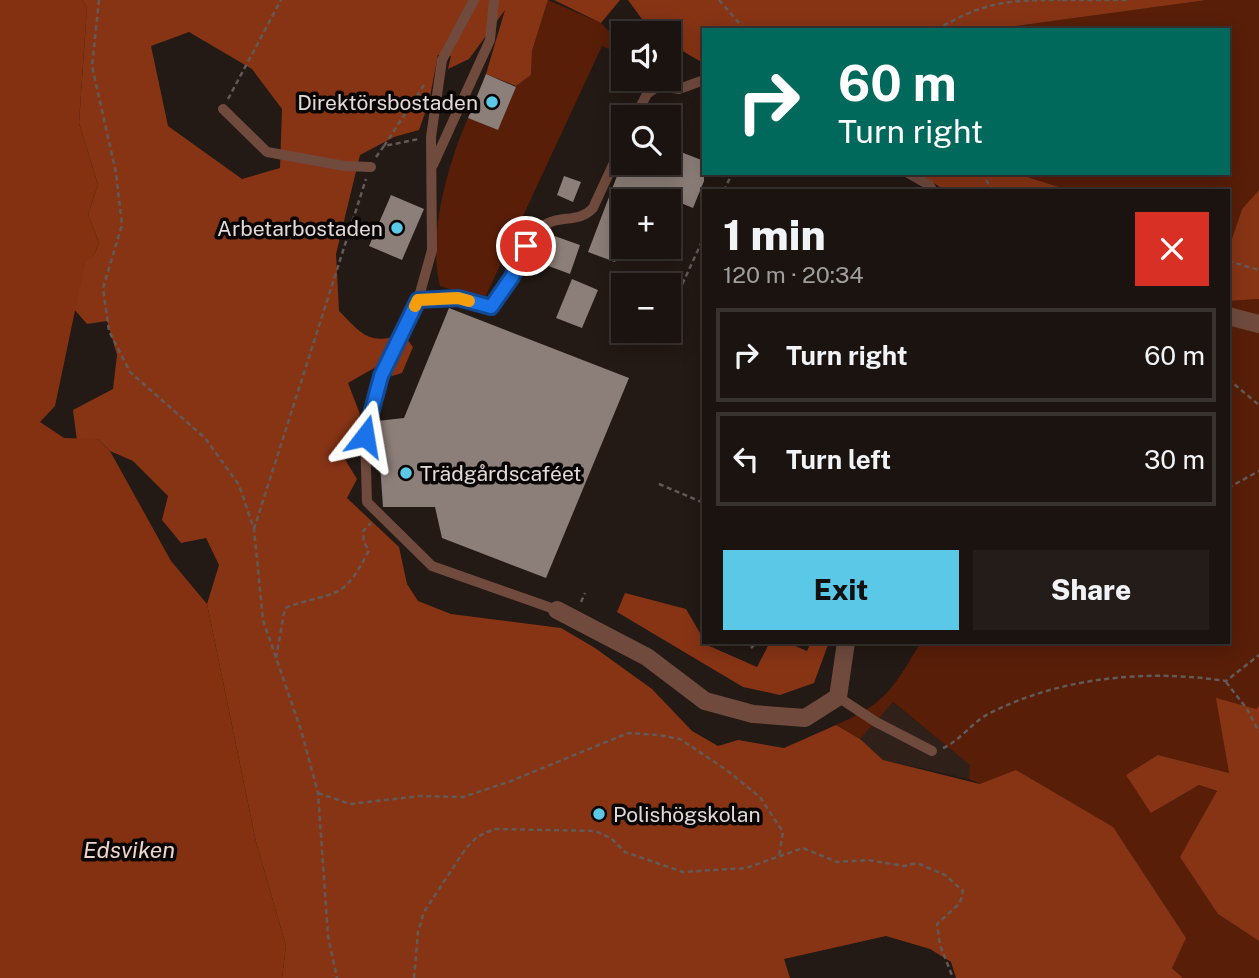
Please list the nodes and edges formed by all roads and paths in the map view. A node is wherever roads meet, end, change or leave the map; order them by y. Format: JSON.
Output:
{"nodes":[{"id":1,"x":99,"y":0,"type":"edge"},
{"id":2,"x":281,"y":0,"type":"edge"},
{"id":3,"x":474,"y":0,"type":"edge"},
{"id":4,"x":494,"y":0,"type":"edge"},
{"id":5,"x":719,"y":0,"type":"edge"},
{"id":6,"x":1061,"y":0,"type":"edge"},
{"id":7,"x":1130,"y":0,"type":"edge"},
{"id":8,"x":743,"y":28,"type":"edge"},
{"id":9,"x":940,"y":28,"type":"edge"},
{"id":10,"x":442,"y":60,"type":"junction"},
{"id":11,"x":702,"y":81,"type":"edge"},
{"id":12,"x":641,"y":105,"type":"edge"},
{"id":13,"x":223,"y":109,"type":"joint"},
{"id":14,"x":431,"y":137,"type":"junction"},
{"id":15,"x":383,"y":146,"type":"junction"},
{"id":16,"x":370,"y":167,"type":"junction"},
{"id":17,"x":431,"y":169,"type":"junction"},
{"id":18,"x":611,"y":169,"type":"edge"},
{"id":19,"x":912,"y":175,"type":"edge"},
{"id":20,"x":932,"y":189,"type":"edge"},
{"id":21,"x":702,"y":241,"type":"edge"},
{"id":22,"x":1230,"y":262,"type":"edge"},
{"id":23,"x":1259,"y":270,"type":"edge"},
{"id":24,"x":681,"y":287,"type":"edge"},
{"id":25,"x":418,"y":300,"type":"junction"},
{"id":26,"x":1230,"y":317,"type":"edge"},
{"id":27,"x":1259,"y":324,"type":"edge"},
{"id":28,"x":1230,"y":381,"type":"edge"},
{"id":29,"x":1259,"y":405,"type":"edge"},
{"id":30,"x":1259,"y":471,"type":"edge"},
{"id":31,"x":659,"y":484,"type":"dead end"},
{"id":32,"x":1230,"y":487,"type":"edge"},
{"id":33,"x":702,"y":502,"type":"edge"},
{"id":34,"x":378,"y":516,"type":"junction"},
{"id":35,"x":254,"y":529,"type":"junction"},
{"id":36,"x":558,"y":610,"type":"joint"},
{"id":37,"x":755,"y":644,"type":"edge"},
{"id":38,"x":846,"y":644,"type":"edge"},
{"id":39,"x":751,"y":648,"type":"dead end"},
{"id":40,"x":1259,"y":655,"type":"edge"},
{"id":41,"x":275,"y":661,"type":"junction"},
{"id":42,"x":1226,"y":681,"type":"junction"},
{"id":43,"x":838,"y":697,"type":"junction"},
{"id":44,"x":1259,"y":732,"type":"edge"},
{"id":45,"x":932,"y":751,"type":"joint"},
{"id":46,"x":318,"y":793,"type":"junction"},
{"id":47,"x":779,"y":856,"type":"junction"},
{"id":48,"x":337,"y":978,"type":"edge"},
{"id":49,"x":414,"y":978,"type":"edge"},
{"id":50,"x":953,"y":978,"type":"edge"}],
"edges":[{"from":1,"to":35,"type":"path"},
{"from":2,"to":13,"type":"path"},
{"from":3,"to":10,"type":"lane"},
{"from":4,"to":17,"type":"lane"},
{"from":5,"to":8,"type":"path"},
{"from":6,"to":7,"type":"path"},
{"from":6,"to":9,"type":"path"},
{"from":10,"to":14,"type":"lane"},
{"from":10,"to":15,"type":"path"},
{"from":11,"to":12,"type":"lane"},
{"from":13,"to":16,"type":"lane"},
{"from":14,"to":15,"type":"path"},
{"from":14,"to":17,"type":"lane"},
{"from":15,"to":16,"type":"path"},
{"from":16,"to":35,"type":"path"},
{"from":17,"to":25,"type":"lane"},
{"from":18,"to":25,"type":"lane"},
{"from":19,"to":20,"type":"lane"},
{"from":21,"to":24,"type":"path"},
{"from":22,"to":23,"type":"path"},
{"from":25,"to":34,"type":"lane"},
{"from":26,"to":27,"type":"street"},
{"from":28,"to":29,"type":"path"},
{"from":30,"to":32,"type":"path"},
{"from":31,"to":33,"type":"path"},
{"from":34,"to":36,"type":"lane"},
{"from":34,"to":41,"type":"path"},
{"from":35,"to":41,"type":"path"},
{"from":36,"to":43,"type":"street"},
{"from":37,"to":39,"type":"path"},
{"from":38,"to":43,"type":"street"},
{"from":40,"to":42,"type":"path"},
{"from":41,"to":46,"type":"path"},
{"from":42,"to":44,"type":"path"},
{"from":42,"to":45,"type":"path"},
{"from":43,"to":45,"type":"lane"},
{"from":46,"to":47,"type":"path"},
{"from":46,"to":48,"type":"path"},
{"from":47,"to":49,"type":"path"},
{"from":47,"to":50,"type":"path"}]}
